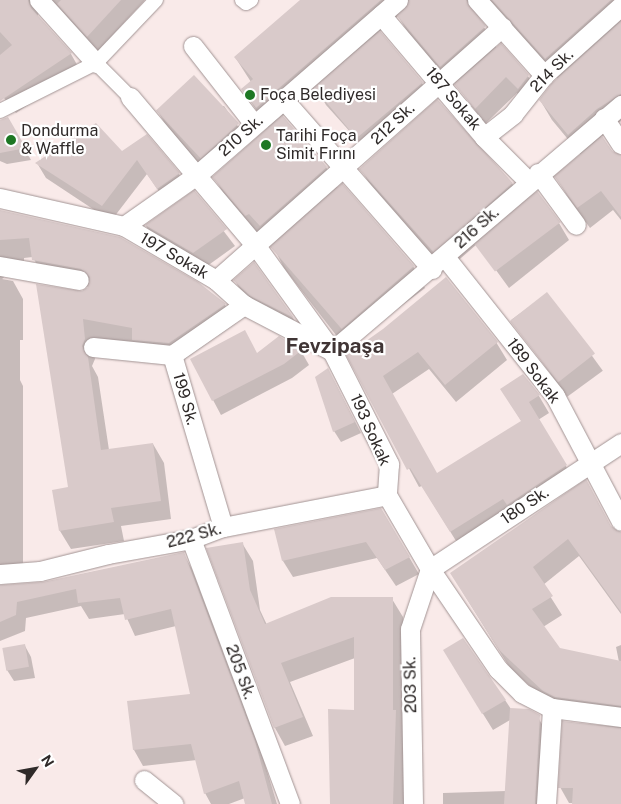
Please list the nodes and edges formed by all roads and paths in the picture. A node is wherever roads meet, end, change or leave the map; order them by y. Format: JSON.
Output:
{"nodes":[{"id":1,"x":40,"y":0,"type":"edge"},
{"id":2,"x":156,"y":0,"type":"edge"},
{"id":3,"x":242,"y":0,"type":"edge"},
{"id":4,"x":251,"y":0,"type":"edge"},
{"id":5,"x":398,"y":0,"type":"edge"},
{"id":6,"x":478,"y":0,"type":"edge"},
{"id":7,"x":621,"y":6,"type":"edge"},
{"id":8,"x":381,"y":15,"type":"junction"},
{"id":9,"x":502,"y":27,"type":"junction"},
{"id":10,"x":193,"y":46,"type":"dead end"},
{"id":11,"x":96,"y":63,"type":"junction"},
{"id":12,"x":544,"y":75,"type":"junction"},
{"id":13,"x":439,"y":82,"type":"junction"},
{"id":14,"x":130,"y":96,"type":"joint"},
{"id":15,"x":283,"y":99,"type":"junction"},
{"id":16,"x":621,"y":105,"type":"edge"},
{"id":17,"x":0,"y":111,"type":"edge"},
{"id":18,"x":604,"y":118,"type":"junction"},
{"id":19,"x":254,"y":124,"type":"junction"},
{"id":20,"x":484,"y":137,"type":"junction"},
{"id":21,"x":621,"y":144,"type":"edge"},
{"id":22,"x":345,"y":168,"type":"junction"},
{"id":23,"x":198,"y":174,"type":"junction"},
{"id":24,"x":533,"y":177,"type":"junction"},
{"id":25,"x":0,"y":198,"type":"edge"},
{"id":26,"x":576,"y":225,"type":"dead end"},
{"id":27,"x":124,"y":226,"type":"junction"},
{"id":28,"x":256,"y":246,"type":"junction"},
{"id":29,"x":438,"y":263,"type":"junction"},
{"id":30,"x":0,"y":266,"type":"edge"},
{"id":31,"x":79,"y":280,"type":"dead end"},
{"id":32,"x":216,"y":280,"type":"junction"},
{"id":33,"x":244,"y":305,"type":"junction"},
{"id":34,"x":93,"y":346,"type":"dead end"},
{"id":35,"x":332,"y":351,"type":"junction"},
{"id":36,"x":172,"y":355,"type":"junction"},
{"id":37,"x":621,"y":443,"type":"edge"},
{"id":38,"x":589,"y":463,"type":"junction"},
{"id":39,"x":387,"y":495,"type":"junction"},
{"id":40,"x":621,"y":521,"type":"edge"},
{"id":41,"x":223,"y":527,"type":"junction"},
{"id":42,"x":191,"y":539,"type":"junction"},
{"id":43,"x":430,"y":569,"type":"junction"},
{"id":44,"x":0,"y":574,"type":"edge"},
{"id":45,"x":552,"y":708,"type":"junction"},
{"id":46,"x":621,"y":717,"type":"edge"},
{"id":47,"x":144,"y":780,"type":"dead end"},
{"id":48,"x":174,"y":804,"type":"edge"},
{"id":49,"x":290,"y":804,"type":"edge"},
{"id":50,"x":413,"y":804,"type":"edge"},
{"id":51,"x":546,"y":804,"type":"edge"}],
"edges":[{"from":1,"to":11,"type":"street"},
{"from":2,"to":11,"type":"street"},
{"from":3,"to":4,"type":"street"},
{"from":5,"to":8,"type":"street","name":"210 Sk."},
{"from":6,"to":9,"type":"street"},
{"from":7,"to":12,"type":"street","name":"214 Sk."},
{"from":8,"to":13,"type":"street","name":"187 Sokak"},
{"from":8,"to":15,"type":"street","name":"210 Sk."},
{"from":9,"to":12,"type":"street"},
{"from":9,"to":13,"type":"street","name":"212 Sk."},
{"from":10,"to":19,"type":"street"},
{"from":11,"to":14,"type":"street"},
{"from":11,"to":17,"type":"street"},
{"from":12,"to":20,"type":"street","name":"214 Sk."},
{"from":13,"to":20,"type":"street","name":"187 Sokak"},
{"from":13,"to":22,"type":"street","name":"212 Sk."},
{"from":14,"to":23,"type":"street","name":"193 Sokak"},
{"from":15,"to":19,"type":"street","name":"210 Sk."},
{"from":15,"to":22,"type":"street","name":"189 Sokak"},
{"from":16,"to":18,"type":"street","name":"216 Sk."},
{"from":18,"to":21,"type":"street"},
{"from":18,"to":24,"type":"street","name":"216 Sk."},
{"from":19,"to":23,"type":"street","name":"210 Sk."},
{"from":20,"to":24,"type":"street","name":"187 Sokak"},
{"from":22,"to":28,"type":"street","name":"212 Sk."},
{"from":22,"to":29,"type":"street","name":"189 Sokak"},
{"from":23,"to":27,"type":"street","name":"210 Sk."},
{"from":23,"to":28,"type":"street","name":"193 Sokak"},
{"from":24,"to":26,"type":"street","name":"187 Sokak"},
{"from":24,"to":29,"type":"street","name":"216 Sk."},
{"from":25,"to":27,"type":"street","name":"197 Sokak"},
{"from":27,"to":32,"type":"street","name":"197 Sokak"},
{"from":28,"to":32,"type":"street","name":"212 Sk."},
{"from":28,"to":35,"type":"street","name":"193 Sokak"},
{"from":29,"to":35,"type":"street","name":"216 Sk."},
{"from":29,"to":38,"type":"street","name":"189 Sokak"},
{"from":30,"to":31,"type":"street"},
{"from":32,"to":33,"type":"street","name":"197 Sokak"},
{"from":33,"to":35,"type":"street","name":"197 Sokak"},
{"from":33,"to":36,"type":"street","name":"199 Sk."},
{"from":34,"to":36,"type":"street"},
{"from":35,"to":39,"type":"street","name":"193 Sokak"},
{"from":36,"to":41,"type":"street","name":"199 Sk."},
{"from":37,"to":38,"type":"street","name":"180 Sk."},
{"from":38,"to":40,"type":"street","name":"189 Sokak"},
{"from":38,"to":43,"type":"street","name":"180 Sk."},
{"from":39,"to":41,"type":"street","name":"222 Sk."},
{"from":39,"to":43,"type":"street"},
{"from":41,"to":42,"type":"street","name":"222 Sk."},
{"from":42,"to":44,"type":"street","name":"222 Sk."},
{"from":42,"to":49,"type":"street","name":"205 Sk."},
{"from":43,"to":45,"type":"street"},
{"from":43,"to":50,"type":"street","name":"203 Sk."},
{"from":45,"to":46,"type":"street"},
{"from":45,"to":51,"type":"street"},
{"from":47,"to":48,"type":"street"}]}
